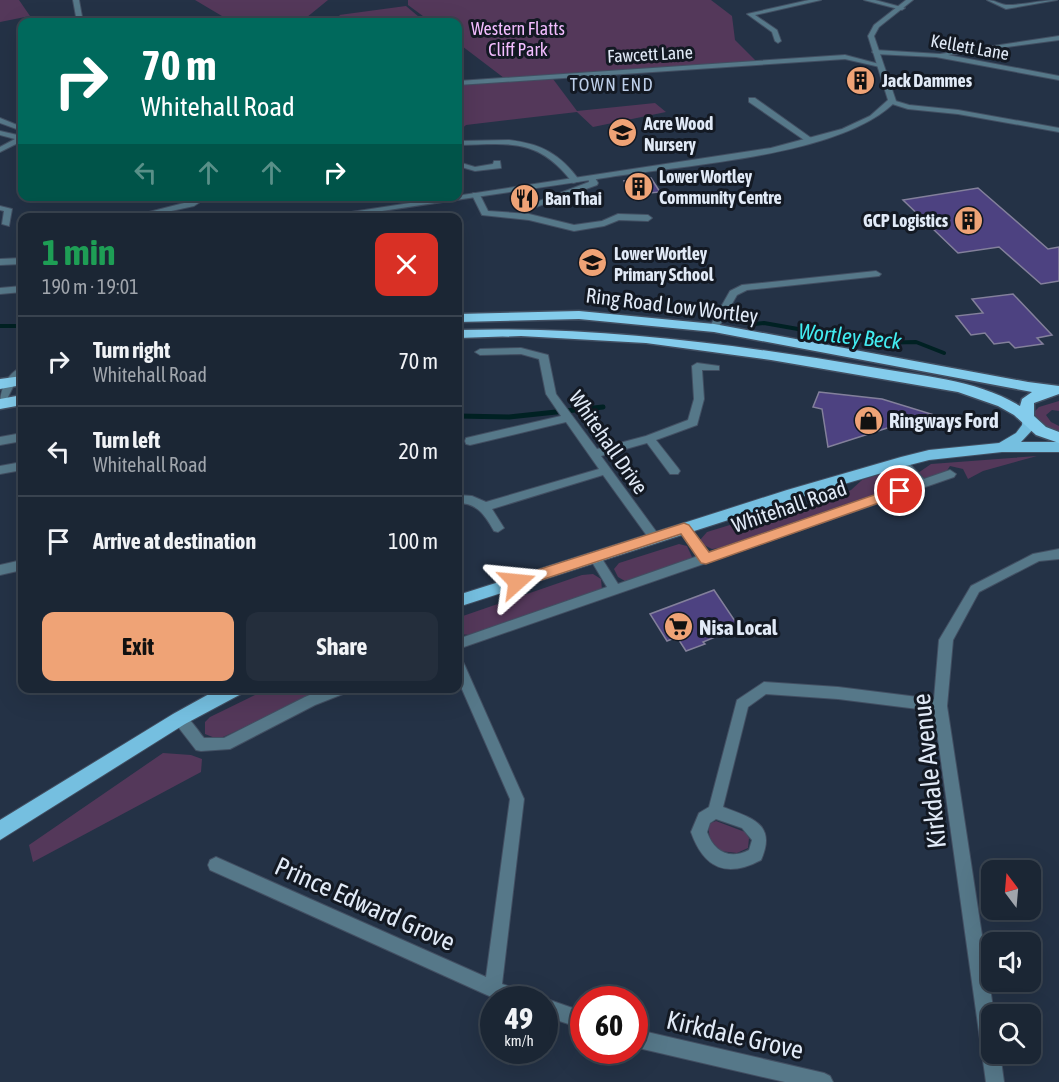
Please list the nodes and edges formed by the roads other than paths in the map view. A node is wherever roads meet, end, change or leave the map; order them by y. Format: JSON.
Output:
{"nodes":[{"id":1,"x":76,"y":0,"type":"edge"},
{"id":2,"x":775,"y":0,"type":"edge"},
{"id":3,"x":818,"y":0,"type":"edge"},
{"id":4,"x":867,"y":0,"type":"edge"},
{"id":5,"x":910,"y":0,"type":"edge"},
{"id":6,"x":990,"y":0,"type":"edge"},
{"id":7,"x":1054,"y":0,"type":"edge"},
{"id":8,"x":807,"y":1,"type":"edge"},
{"id":9,"x":1059,"y":2,"type":"edge"},
{"id":10,"x":787,"y":7,"type":"junction"},
{"id":11,"x":902,"y":8,"type":"junction"},
{"id":12,"x":79,"y":18,"type":"edge"},
{"id":13,"x":1059,"y":38,"type":"edge"},
{"id":14,"x":778,"y":41,"type":"dead end"},
{"id":15,"x":874,"y":50,"type":"junction"},
{"id":16,"x":936,"y":55,"type":"junction"},
{"id":17,"x":845,"y":57,"type":"junction"},
{"id":18,"x":880,"y":65,"type":"junction"},
{"id":19,"x":1059,"y":78,"type":"edge"},
{"id":20,"x":462,"y":83,"type":"edge"},
{"id":21,"x":752,"y":100,"type":"dead end"},
{"id":22,"x":892,"y":101,"type":"junction"},
{"id":23,"x":0,"y":120,"type":"edge"},
{"id":24,"x":18,"y":127,"type":"edge"},
{"id":25,"x":1059,"y":130,"type":"edge"},
{"id":26,"x":0,"y":133,"type":"edge"},
{"id":27,"x":18,"y":137,"type":"edge"},
{"id":28,"x":18,"y":140,"type":"edge"},
{"id":29,"x":810,"y":140,"type":"junction"},
{"id":30,"x":462,"y":143,"type":"edge"},
{"id":31,"x":1,"y":150,"type":"edge"},
{"id":32,"x":497,"y":163,"type":"dead end"},
{"id":33,"x":462,"y":166,"type":"edge"},
{"id":34,"x":591,"y":178,"type":"junction"},
{"id":35,"x":576,"y":181,"type":"junction"},
{"id":36,"x":476,"y":195,"type":"junction"},
{"id":37,"x":462,"y":197,"type":"edge"},
{"id":38,"x":196,"y":201,"type":"edge"},
{"id":39,"x":434,"y":201,"type":"edge"},
{"id":40,"x":0,"y":207,"type":"edge"},
{"id":41,"x":522,"y":209,"type":"dead end"},
{"id":42,"x":153,"y":212,"type":"dead end"},
{"id":43,"x":351,"y":213,"type":"edge"},
{"id":44,"x":648,"y":218,"type":"dead end"},
{"id":45,"x":6,"y":225,"type":"dead end"},
{"id":46,"x":18,"y":261,"type":"edge"},
{"id":47,"x":0,"y":262,"type":"edge"},
{"id":48,"x":876,"y":274,"type":"dead end"},
{"id":49,"x":18,"y":289,"type":"edge"},
{"id":50,"x":0,"y":291,"type":"edge"},
{"id":51,"x":462,"y":318,"type":"edge"},
{"id":52,"x":714,"y":328,"type":"junction"},
{"id":53,"x":462,"y":334,"type":"edge"},
{"id":54,"x":480,"y":352,"type":"dead end"},
{"id":55,"x":824,"y":364,"type":"junction"},
{"id":56,"x":685,"y":366,"type":"dead end"},
{"id":57,"x":697,"y":366,"type":"junction"},
{"id":58,"x":716,"y":368,"type":"dead end"},
{"id":59,"x":14,"y":385,"type":"edge"},
{"id":60,"x":1058,"y":390,"type":"edge"},
{"id":61,"x":18,"y":401,"type":"edge"},
{"id":62,"x":0,"y":404,"type":"edge"},
{"id":63,"x":567,"y":418,"type":"junction"},
{"id":64,"x":1028,"y":419,"type":"junction"},
{"id":65,"x":18,"y":438,"type":"edge"},
{"id":66,"x":1059,"y":438,"type":"edge"},
{"id":67,"x":649,"y":439,"type":"junction"},
{"id":68,"x":0,"y":441,"type":"edge"},
{"id":69,"x":470,"y":441,"type":"dead end"},
{"id":70,"x":1002,"y":447,"type":"junction"},
{"id":71,"x":1059,"y":447,"type":"edge"},
{"id":72,"x":593,"y":454,"type":"junction"},
{"id":73,"x":901,"y":462,"type":"junction"},
{"id":74,"x":18,"y":467,"type":"edge"},
{"id":75,"x":0,"y":470,"type":"edge"},
{"id":76,"x":604,"y":471,"type":"junction"},
{"id":77,"x":674,"y":471,"type":"dead end"},
{"id":78,"x":950,"y":474,"type":"dead end"},
{"id":79,"x":921,"y":483,"type":"junction"},
{"id":80,"x":462,"y":499,"type":"edge"},
{"id":81,"x":485,"y":507,"type":"junction"},
{"id":82,"x":498,"y":528,"type":"dead end"},
{"id":83,"x":684,"y":528,"type":"junction"},
{"id":84,"x":654,"y":537,"type":"junction"},
{"id":85,"x":1059,"y":554,"type":"edge"},
{"id":86,"x":596,"y":557,"type":"junction"},
{"id":87,"x":706,"y":559,"type":"junction"},
{"id":88,"x":18,"y":566,"type":"edge"},
{"id":89,"x":0,"y":570,"type":"edge"},
{"id":90,"x":615,"y":590,"type":"junction"},
{"id":91,"x":462,"y":600,"type":"edge"},
{"id":92,"x":462,"y":643,"type":"edge"},
{"id":93,"x":462,"y":675,"type":"edge"},
{"id":94,"x":228,"y":693,"type":"edge"},
{"id":95,"x":330,"y":693,"type":"edge"},
{"id":96,"x":940,"y":706,"type":"junction"},
{"id":97,"x":179,"y":719,"type":"junction"},
{"id":98,"x":715,"y":811,"type":"dead end"},
{"id":99,"x":0,"y":831,"type":"edge"},
{"id":100,"x":216,"y":865,"type":"dead end"},
{"id":101,"x":486,"y":986,"type":"edge"},
{"id":102,"x":493,"y":986,"type":"edge"},
{"id":103,"x":648,"y":1041,"type":"edge"},
{"id":104,"x":824,"y":1082,"type":"edge"},
{"id":105,"x":995,"y":1082,"type":"edge"}],
"edges":[{"from":1,"to":12,"type":"street"},
{"from":2,"to":10,"type":"street"},
{"from":3,"to":8,"type":"street"},
{"from":4,"to":11,"type":"street"},
{"from":5,"to":11,"type":"street"},
{"from":6,"to":7,"type":"street"},
{"from":7,"to":9,"type":"street"},
{"from":8,"to":10,"type":"street"},
{"from":10,"to":14,"type":"street"},
{"from":11,"to":15,"type":"street"},
{"from":13,"to":16,"type":"street"},
{"from":15,"to":16,"type":"street","name":"Kellett Lane"},
{"from":15,"to":17,"type":"street","name":"Fawcett Lane"},
{"from":15,"to":18,"type":"street"},
{"from":16,"to":19,"type":"street","name":"Kellett Lane"},
{"from":17,"to":18,"type":"street","name":"Fawcett Lane"},
{"from":17,"to":20,"type":"street","name":"Fawcett Lane"},
{"from":18,"to":22,"type":"street"},
{"from":21,"to":29,"type":"street"},
{"from":22,"to":25,"type":"street"},
{"from":22,"to":29,"type":"street"},
{"from":23,"to":24,"type":"street"},
{"from":26,"to":27,"type":"street"},
{"from":28,"to":31,"type":"street"},
{"from":29,"to":34,"type":"street"},
{"from":30,"to":35,"type":"street"},
{"from":32,"to":33,"type":"street"},
{"from":34,"to":35,"type":"street"},
{"from":34,"to":41,"type":"street"},
{"from":35,"to":36,"type":"street"},
{"from":36,"to":37,"type":"street"},
{"from":36,"to":44,"type":"street"},
{"from":38,"to":42,"type":"street"},
{"from":39,"to":43,"type":"street"},
{"from":40,"to":45,"type":"street"},
{"from":46,"to":47,"type":"street"},
{"from":48,"to":52,"type":"street"},
{"from":49,"to":50,"type":"street"},
{"from":51,"to":52,"type":"highway","name":"Ring Road Low Wortley"},
{"from":52,"to":55,"type":"highway"},
{"from":52,"to":60,"type":"highway","name":"Ring Road Low Wortley"},
{"from":53,"to":55,"type":"highway","name":"Ring Road Low Wortley"},
{"from":54,"to":63,"type":"street","name":"Whitehall Drive"},
{"from":55,"to":64,"type":"highway","name":"Ring Road Low Wortley"},
{"from":56,"to":57,"type":"street"},
{"from":57,"to":58,"type":"street"},
{"from":57,"to":67,"type":"street"},
{"from":59,"to":62,"type":"street"},
{"from":60,"to":64,"type":"highway"},
{"from":61,"to":62,"type":"highway"},
{"from":63,"to":69,"type":"street"},
{"from":63,"to":72,"type":"street","name":"Whitehall Drive"},
{"from":64,"to":66,"type":"highway","name":"Ring Road Low Wortley"},
{"from":64,"to":70,"type":"main road","name":"Whitehall Road"},
{"from":65,"to":68,"type":"street"},
{"from":67,"to":72,"type":"street"},
{"from":67,"to":77,"type":"street"},
{"from":70,"to":71,"type":"main road","name":"Whitehall Road"},
{"from":70,"to":73,"type":"main road","name":"Whitehall Road"},
{"from":72,"to":76,"type":"street","name":"Whitehall Drive"},
{"from":73,"to":79,"type":"street"},
{"from":73,"to":83,"type":"main road","name":"Whitehall Road"},
{"from":74,"to":75,"type":"street"},
{"from":76,"to":81,"type":"street"},
{"from":76,"to":84,"type":"street","name":"Whitehall Drive"},
{"from":78,"to":79,"type":"street","name":"Whitehall Road"},
{"from":79,"to":87,"type":"street","name":"Whitehall Road"},
{"from":80,"to":81,"type":"street"},
{"from":81,"to":82,"type":"street"},
{"from":83,"to":84,"type":"main road","name":"Whitehall Road"},
{"from":83,"to":87,"type":"street"},
{"from":84,"to":86,"type":"main road","name":"Whitehall Road"},
{"from":85,"to":96,"type":"street","name":"Kirkdale Avenue"},
{"from":86,"to":90,"type":"street"},
{"from":86,"to":91,"type":"main road","name":"Whitehall Road"},
{"from":87,"to":90,"type":"street","name":"Whitehall Road"},
{"from":88,"to":89,"type":"street"},
{"from":90,"to":92,"type":"street","name":"Whitehall Road"},
{"from":93,"to":102,"type":"street"},
{"from":94,"to":97,"type":"main road"},
{"from":95,"to":97,"type":"street"},
{"from":96,"to":98,"type":"street"},
{"from":96,"to":105,"type":"street","name":"Kirkdale Avenue"},
{"from":97,"to":99,"type":"main road"},
{"from":100,"to":101,"type":"street","name":"Prince Edward Grove"},
{"from":103,"to":104,"type":"street","name":"Kirkdale Grove"}]}
